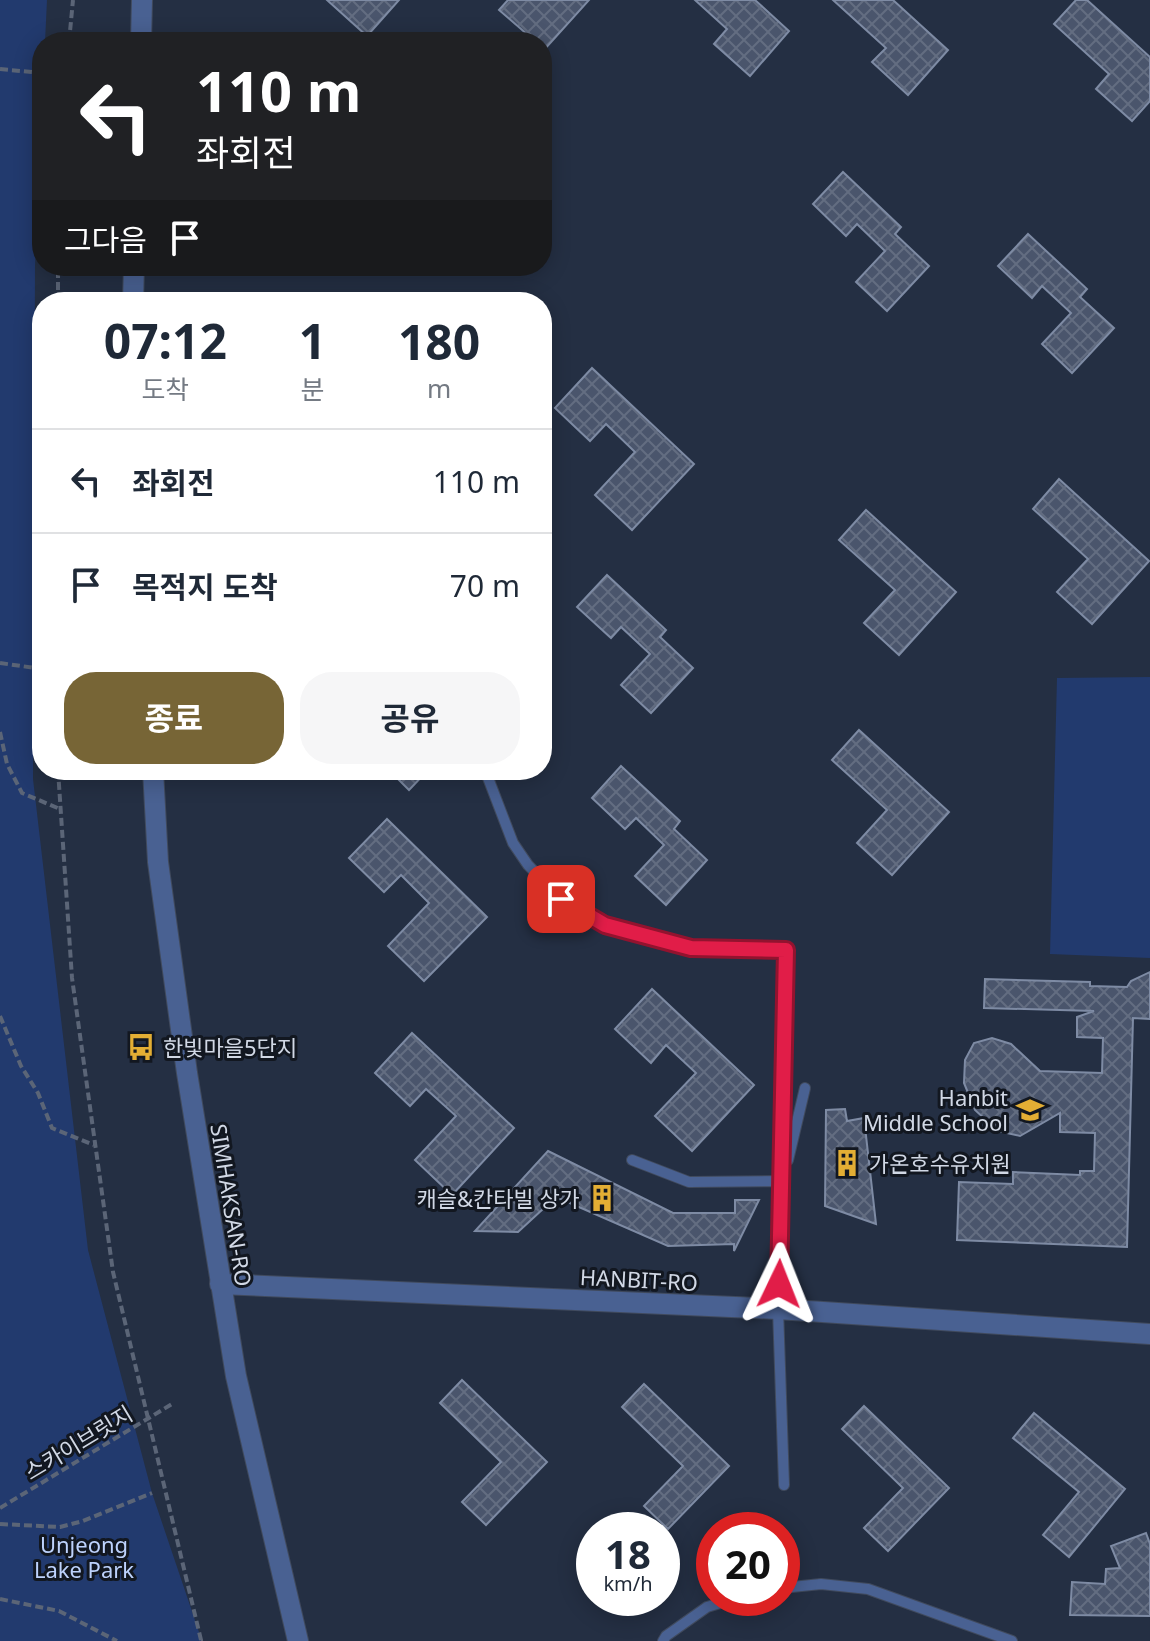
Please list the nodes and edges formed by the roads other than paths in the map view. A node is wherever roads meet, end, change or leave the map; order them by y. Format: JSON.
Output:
{"nodes":[{"id":1,"x":142,"y":0,"type":"edge"},
{"id":2,"x":141,"y":32,"type":"edge"},
{"id":3,"x":154,"y":780,"type":"edge"},
{"id":4,"x":489,"y":780,"type":"edge"},
{"id":5,"x":805,"y":1088,"type":"dead end"},
{"id":6,"x":632,"y":1160,"type":"dead end"},
{"id":7,"x":783,"y":1181,"type":"junction"},
{"id":8,"x":220,"y":1284,"type":"junction"},
{"id":9,"x":778,"y":1309,"type":"junction"},
{"id":10,"x":1150,"y":1334,"type":"edge"},
{"id":11,"x":784,"y":1485,"type":"dead end"},
{"id":12,"x":800,"y":1586,"type":"edge"},
{"id":13,"x":696,"y":1615,"type":"edge"},
{"id":14,"x":298,"y":1641,"type":"edge"},
{"id":15,"x":663,"y":1641,"type":"edge"},
{"id":16,"x":1012,"y":1641,"type":"edge"}],
"edges":[{"from":1,"to":2,"type":"street"},
{"from":3,"to":8,"type":"street","name":"SIMHAKSAN-RO"},
{"from":4,"to":7,"type":"lane"},
{"from":5,"to":7,"type":"lane"},
{"from":6,"to":7,"type":"lane"},
{"from":7,"to":9,"type":"lane"},
{"from":8,"to":9,"type":"street","name":"HANBIT-RO"},
{"from":8,"to":14,"type":"street","name":"SIMHAKSAN-RO"},
{"from":9,"to":10,"type":"street","name":"HANBIT-RO"},
{"from":9,"to":11,"type":"lane"},
{"from":12,"to":16,"type":"lane"},
{"from":13,"to":15,"type":"lane"}]}
